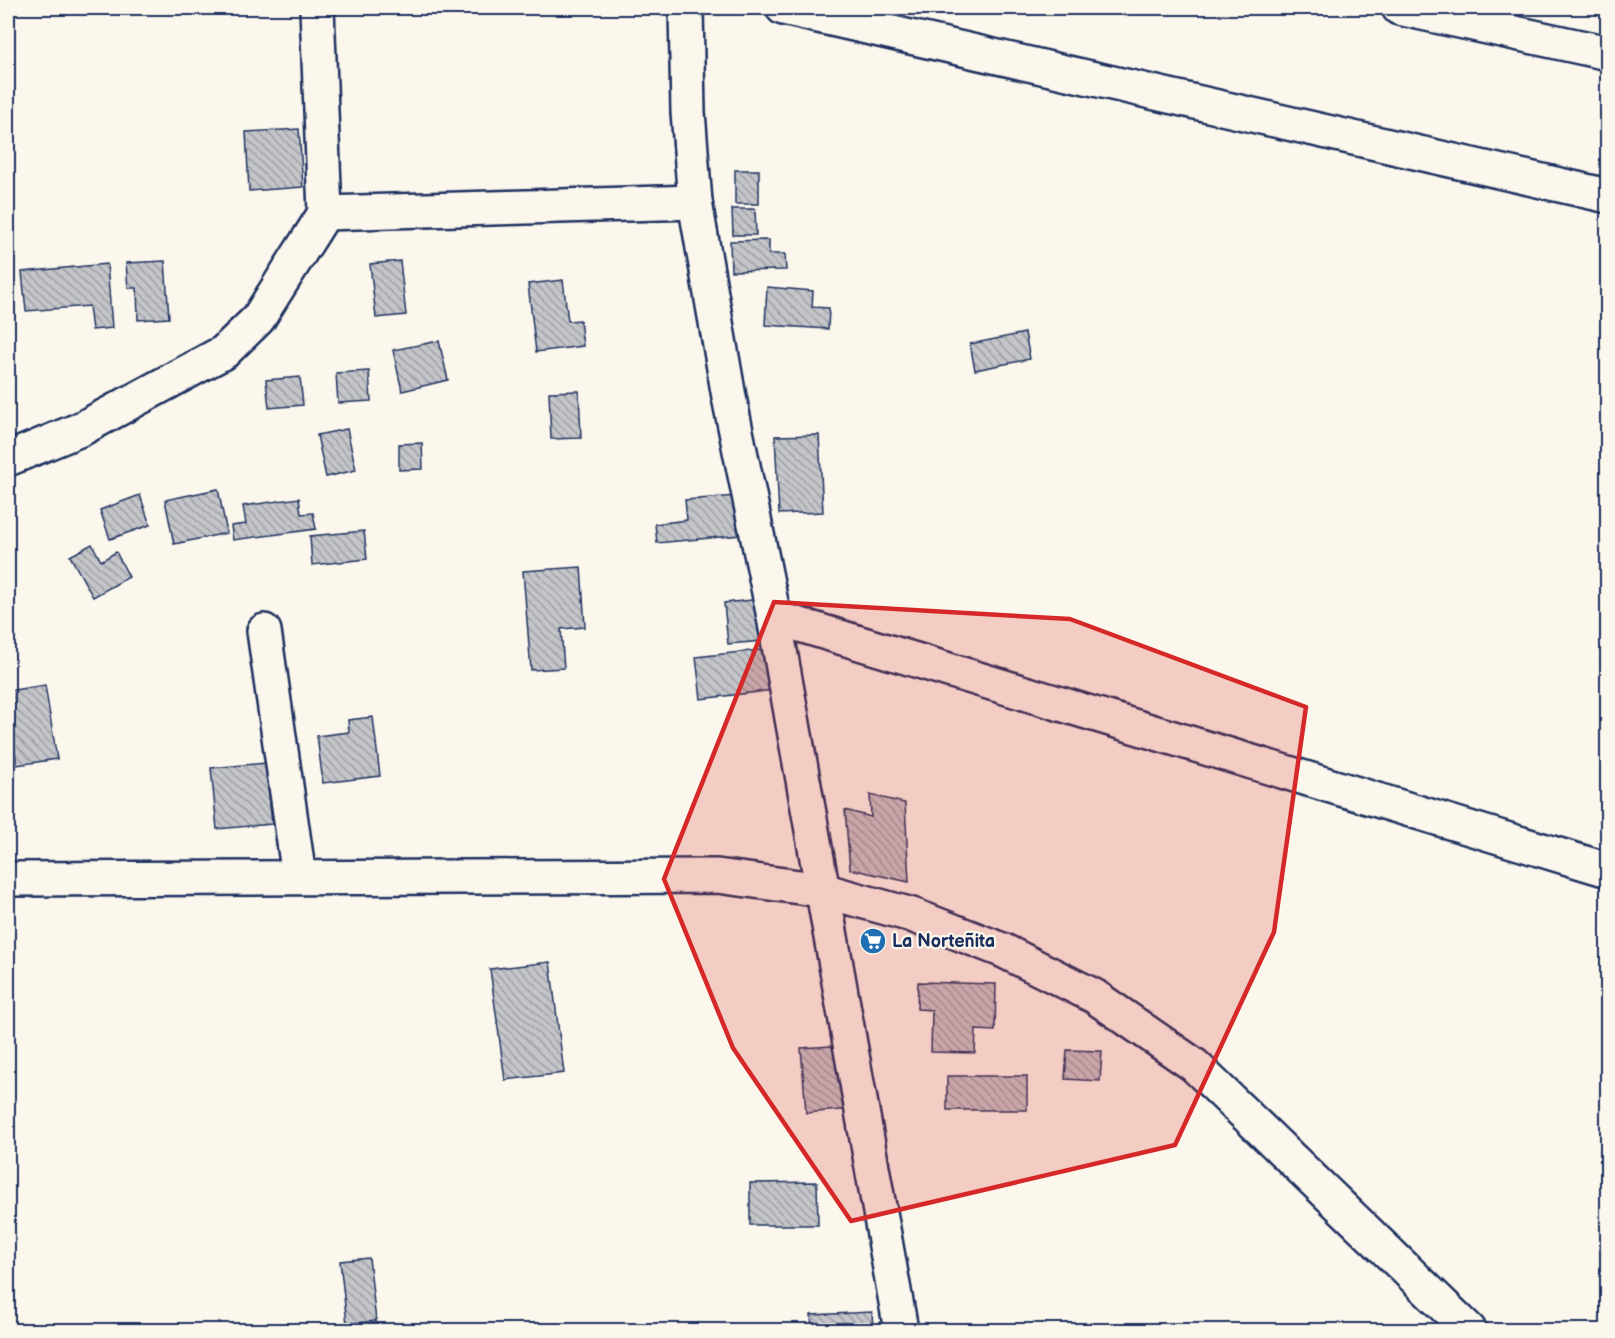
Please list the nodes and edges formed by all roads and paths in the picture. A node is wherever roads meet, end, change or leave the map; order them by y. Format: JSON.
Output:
{"nodes":[{"id":1,"x":317,"y":8,"type":"edge"},
{"id":2,"x":686,"y":8,"type":"edge"},
{"id":3,"x":783,"y":8,"type":"edge"},
{"id":4,"x":1399,"y":8,"type":"edge"},
{"id":5,"x":1608,"y":53,"type":"edge"},
{"id":6,"x":1608,"y":196,"type":"edge"},
{"id":7,"x":694,"y":202,"type":"junction"},
{"id":8,"x":325,"y":213,"type":"junction"},
{"id":9,"x":8,"y":459,"type":"edge"},
{"id":10,"x":774,"y":617,"type":"junction"},
{"id":11,"x":264,"y":631,"type":"dead end"},
{"id":12,"x":1608,"y":870,"type":"edge"},
{"id":13,"x":299,"y":877,"type":"junction"},
{"id":14,"x":8,"y":879,"type":"edge"},
{"id":15,"x":822,"y":890,"type":"junction"},
{"id":16,"x":901,"y":1330,"type":"edge"},
{"id":17,"x":1470,"y":1330,"type":"edge"}],
"edges":[{"from":1,"to":8,"type":"street"},
{"from":2,"to":7,"type":"street"},
{"from":3,"to":6,"type":"street"},
{"from":4,"to":5,"type":"street"},
{"from":7,"to":8,"type":"street"},
{"from":7,"to":10,"type":"street"},
{"from":8,"to":9,"type":"street"},
{"from":10,"to":12,"type":"street"},
{"from":10,"to":15,"type":"street"},
{"from":11,"to":13,"type":"street"},
{"from":13,"to":14,"type":"street"},
{"from":13,"to":15,"type":"street"},
{"from":15,"to":16,"type":"street"},
{"from":15,"to":17,"type":"street"}]}
